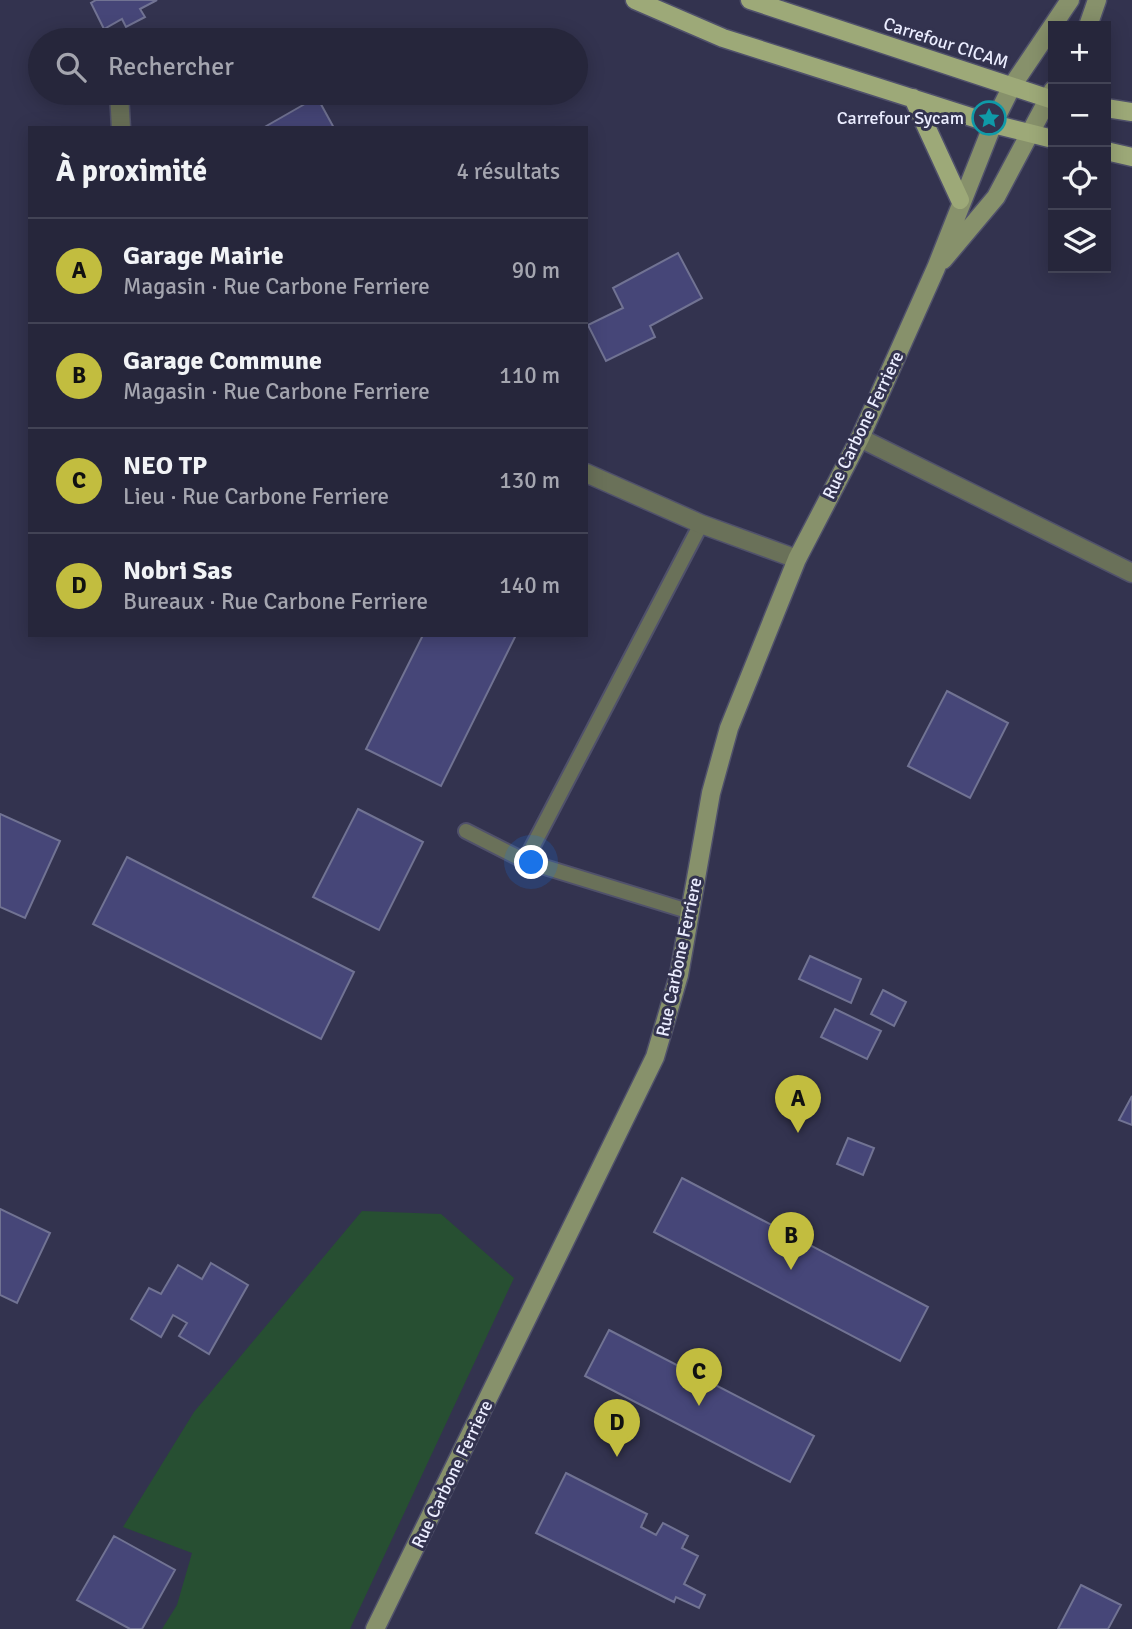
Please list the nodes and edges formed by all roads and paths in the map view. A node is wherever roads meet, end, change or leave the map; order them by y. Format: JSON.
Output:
{"nodes":[{"id":1,"x":635,"y":0,"type":"edge"},
{"id":2,"x":750,"y":0,"type":"edge"},
{"id":3,"x":1070,"y":0,"type":"edge"},
{"id":4,"x":1097,"y":0,"type":"edge"},
{"id":5,"x":1090,"y":21,"type":"edge"},
{"id":6,"x":1012,"y":86,"type":"junction"},
{"id":7,"x":1048,"y":95,"type":"edge"},
{"id":8,"x":913,"y":98,"type":"junction"},
{"id":9,"x":1048,"y":103,"type":"edge"},
{"id":10,"x":120,"y":105,"type":"edge"},
{"id":11,"x":1111,"y":109,"type":"edge"},
{"id":12,"x":1132,"y":112,"type":"edge"},
{"id":13,"x":993,"y":124,"type":"junction"},
{"id":14,"x":121,"y":126,"type":"edge"},
{"id":15,"x":1031,"y":134,"type":"junction"},
{"id":16,"x":1048,"y":138,"type":"edge"},
{"id":17,"x":1111,"y":152,"type":"edge"},
{"id":18,"x":1132,"y":157,"type":"edge"},
{"id":19,"x":960,"y":200,"type":"junction"},
{"id":20,"x":936,"y":268,"type":"junction"},
{"id":21,"x":860,"y":438,"type":"junction"},
{"id":22,"x":588,"y":474,"type":"edge"},
{"id":23,"x":701,"y":524,"type":"junction"},
{"id":24,"x":797,"y":559,"type":"junction"},
{"id":25,"x":1132,"y":573,"type":"edge"},
{"id":26,"x":466,"y":831,"type":"dead end"},
{"id":27,"x":525,"y":861,"type":"junction"},
{"id":28,"x":691,"y":912,"type":"junction"},
{"id":29,"x":375,"y":1629,"type":"edge"}],
"edges":[{"from":1,"to":8,"type":"main road"},
{"from":2,"to":6,"type":"main road","name":"Carrefour CICAM"},
{"from":3,"to":6,"type":"street","name":"Rue Carbone Ferriere"},
{"from":4,"to":5,"type":"street"},
{"from":6,"to":7,"type":"main road","name":"Carrefour CICAM"},
{"from":6,"to":13,"type":"street","name":"Rue Carbone Ferriere"},
{"from":8,"to":13,"type":"main road"},
{"from":8,"to":19,"type":"main road"},
{"from":9,"to":15,"type":"street","name":"Rue Carbone Ferriere"},
{"from":10,"to":14,"type":"street"},
{"from":11,"to":12,"type":"main road"},
{"from":13,"to":15,"type":"main road"},
{"from":13,"to":19,"type":"street","name":"Rue Carbone Ferriere"},
{"from":15,"to":16,"type":"main road"},
{"from":15,"to":20,"type":"street","name":"Rue Carbone Ferriere"},
{"from":17,"to":18,"type":"main road"},
{"from":19,"to":20,"type":"street","name":"Rue Carbone Ferriere"},
{"from":20,"to":21,"type":"street","name":"Rue Carbone Ferriere"},
{"from":21,"to":24,"type":"street","name":"Rue Carbone Ferriere"},
{"from":21,"to":25,"type":"street"},
{"from":22,"to":23,"type":"street"},
{"from":23,"to":24,"type":"street"},
{"from":23,"to":27,"type":"lane"},
{"from":24,"to":28,"type":"street","name":"Rue Carbone Ferriere"},
{"from":26,"to":27,"type":"lane"},
{"from":27,"to":28,"type":"lane"},
{"from":28,"to":29,"type":"street","name":"Rue Carbone Ferriere"}]}
